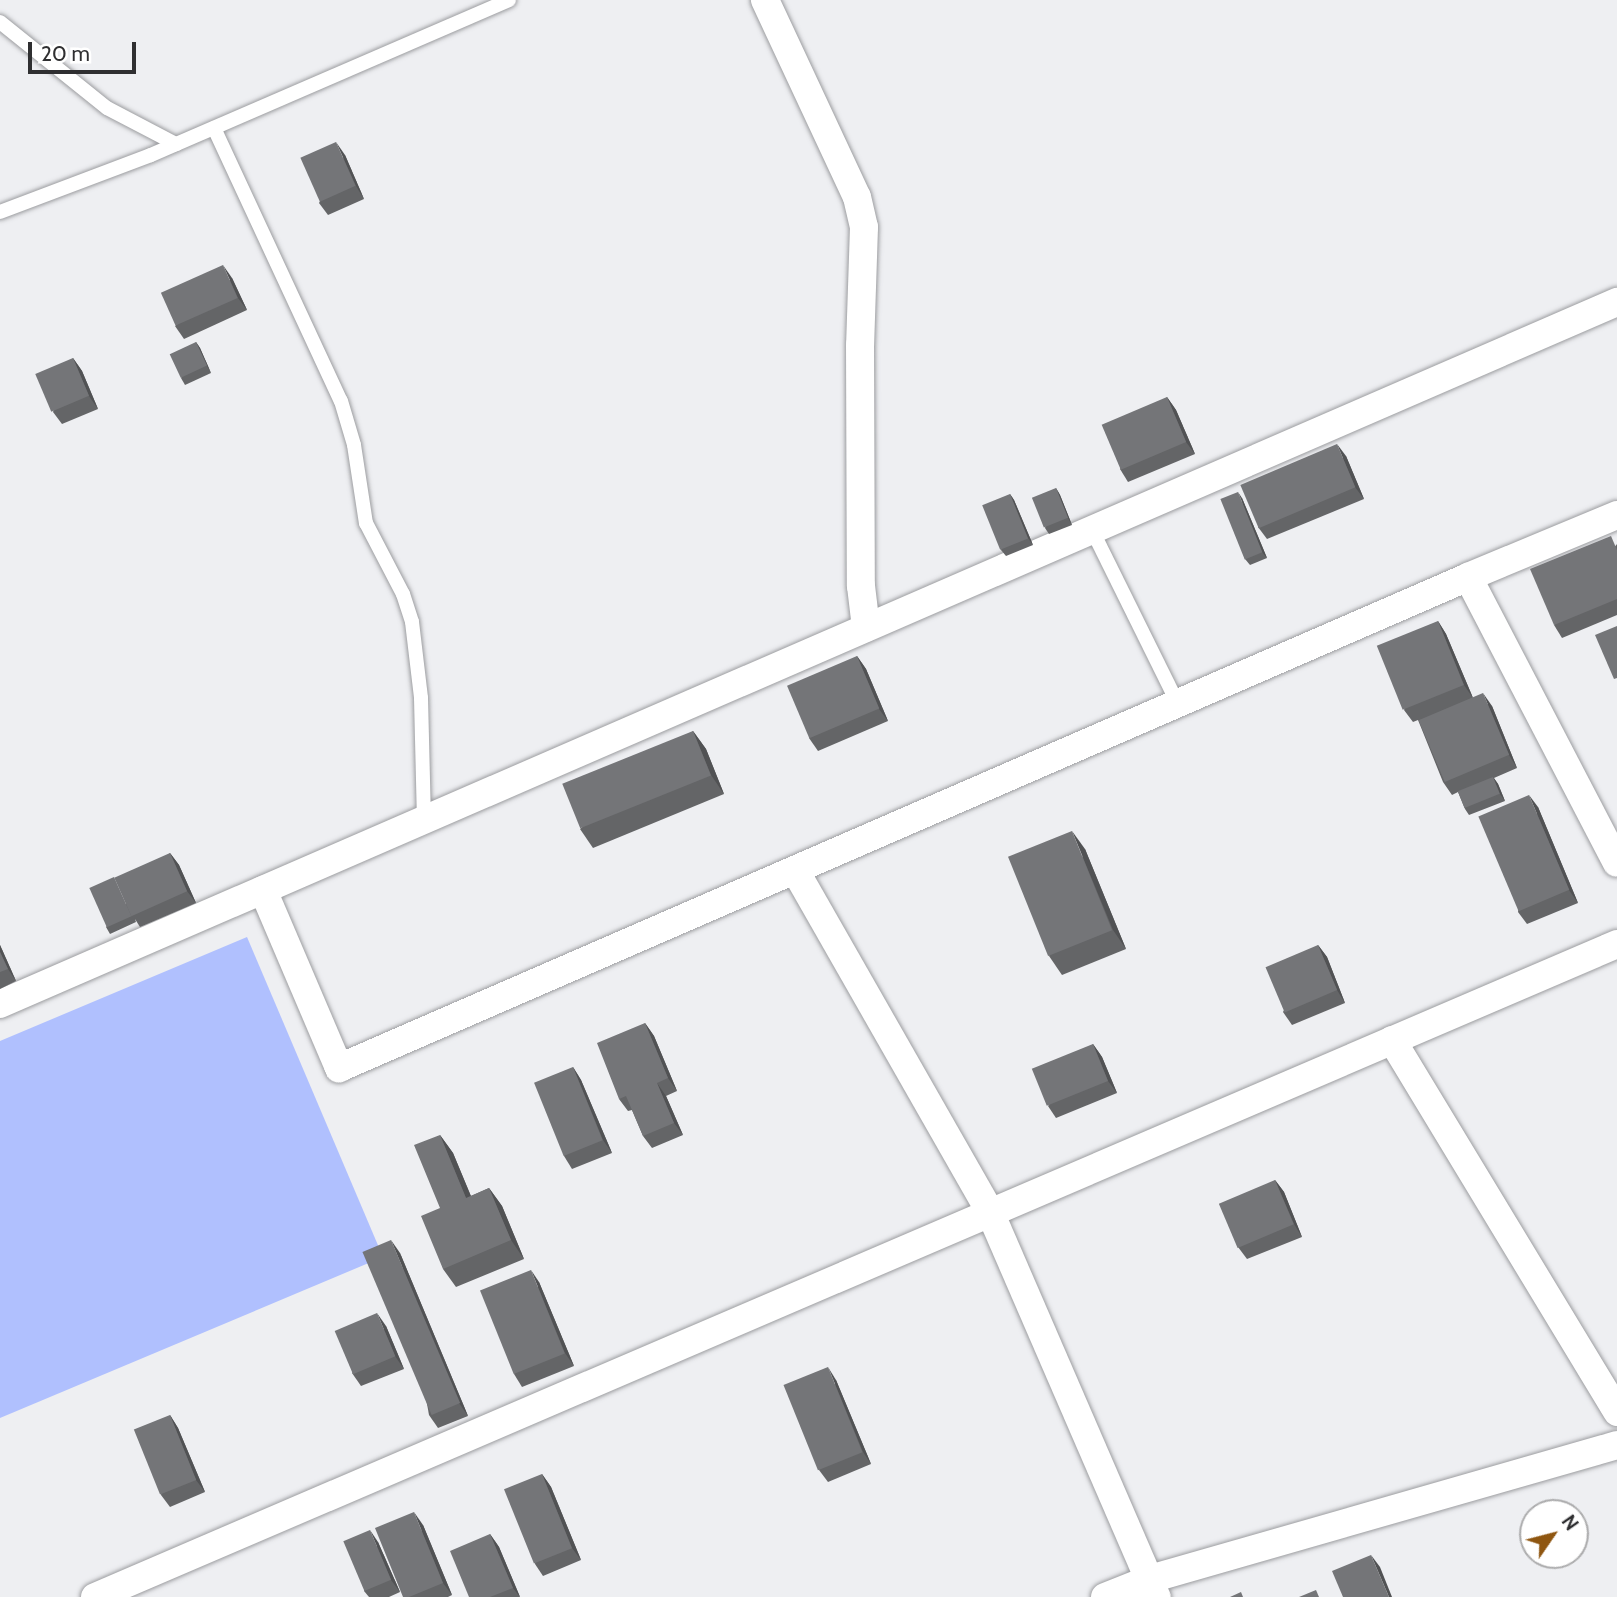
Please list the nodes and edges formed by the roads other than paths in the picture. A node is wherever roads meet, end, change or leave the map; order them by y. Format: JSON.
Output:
{"nodes":[{"id":1,"x":509,"y":0,"type":"edge"},
{"id":2,"x":765,"y":0,"type":"edge"},
{"id":3,"x":0,"y":22,"type":"edge"},
{"id":4,"x":214,"y":128,"type":"junction"},
{"id":5,"x":176,"y":144,"type":"junction"},
{"id":6,"x":0,"y":212,"type":"edge"},
{"id":7,"x":1617,"y":302,"type":"edge"},
{"id":8,"x":1617,"y":515,"type":"edge"},
{"id":9,"x":1092,"y":530,"type":"junction"},
{"id":10,"x":1468,"y":576,"type":"junction"},
{"id":11,"x":866,"y":628,"type":"junction"},
{"id":12,"x":1178,"y":704,"type":"junction"},
{"id":13,"x":424,"y":820,"type":"junction"},
{"id":14,"x":1617,"y":863,"type":"edge"},
{"id":15,"x":795,"y":870,"type":"junction"},
{"id":16,"x":263,"y":890,"type":"junction"},
{"id":17,"x":1617,"y":944,"type":"edge"},
{"id":18,"x":0,"y":1004,"type":"edge"},
{"id":19,"x":1392,"y":1040,"type":"junction"},
{"id":20,"x":990,"y":1212,"type":"junction"},
{"id":21,"x":1617,"y":1412,"type":"edge"},
{"id":22,"x":1617,"y":1445,"type":"edge"},
{"id":23,"x":1153,"y":1588,"type":"edge"},
{"id":24,"x":95,"y":1597,"type":"edge"},
{"id":25,"x":1105,"y":1597,"type":"edge"}],
"edges":[{"from":1,"to":4,"type":"lane"},
{"from":2,"to":11,"type":"street"},
{"from":3,"to":5,"type":"lane"},
{"from":4,"to":5,"type":"lane"},
{"from":4,"to":13,"type":"lane"},
{"from":5,"to":6,"type":"lane"},
{"from":7,"to":9,"type":"street"},
{"from":8,"to":10,"type":"street"},
{"from":9,"to":11,"type":"street"},
{"from":9,"to":12,"type":"lane"},
{"from":10,"to":12,"type":"street"},
{"from":10,"to":14,"type":"street"},
{"from":11,"to":13,"type":"street"},
{"from":12,"to":15,"type":"street"},
{"from":13,"to":16,"type":"street"},
{"from":15,"to":16,"type":"street"},
{"from":15,"to":20,"type":"street"},
{"from":16,"to":18,"type":"street"},
{"from":17,"to":19,"type":"street"},
{"from":19,"to":20,"type":"street"},
{"from":19,"to":21,"type":"street"},
{"from":20,"to":23,"type":"street"},
{"from":20,"to":24,"type":"street"},
{"from":22,"to":23,"type":"street"},
{"from":23,"to":25,"type":"street"}]}
